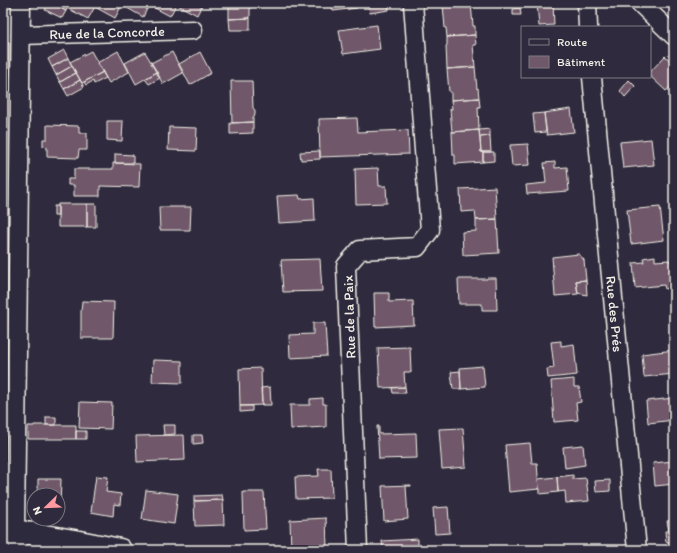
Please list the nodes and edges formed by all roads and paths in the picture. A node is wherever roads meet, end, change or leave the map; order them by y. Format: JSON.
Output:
{"nodes":[{"id":1,"x":21,"y":3,"type":"edge"},
{"id":2,"x":413,"y":3,"type":"edge"},
{"id":3,"x":587,"y":3,"type":"edge"},
{"id":4,"x":640,"y":3,"type":"edge"},
{"id":5,"x":588,"y":26,"type":"edge"},
{"id":6,"x":193,"y":30,"type":"dead end"},
{"id":7,"x":21,"y":35,"type":"junction"},
{"id":8,"x":674,"y":36,"type":"edge"},
{"id":9,"x":592,"y":78,"type":"edge"},
{"id":10,"x":11,"y":112,"type":"edge"},
{"id":11,"x":12,"y":538,"type":"edge"},
{"id":12,"x":72,"y":546,"type":"edge"},
{"id":13,"x":120,"y":550,"type":"edge"},
{"id":14,"x":358,"y":550,"type":"edge"},
{"id":15,"x":637,"y":550,"type":"edge"}],
"edges":[{"from":1,"to":7,"type":"street"},
{"from":2,"to":14,"type":"street","name":"Rue de la Paix"},
{"from":3,"to":5,"type":"street"},
{"from":4,"to":8,"type":"street"},
{"from":6,"to":7,"type":"street","name":"Rue de la Concorde"},
{"from":7,"to":10,"type":"street"},
{"from":9,"to":15,"type":"street","name":"Rue des Prés"},
{"from":10,"to":11,"type":"street"},
{"from":11,"to":12,"type":"street"},
{"from":12,"to":13,"type":"street"}]}
